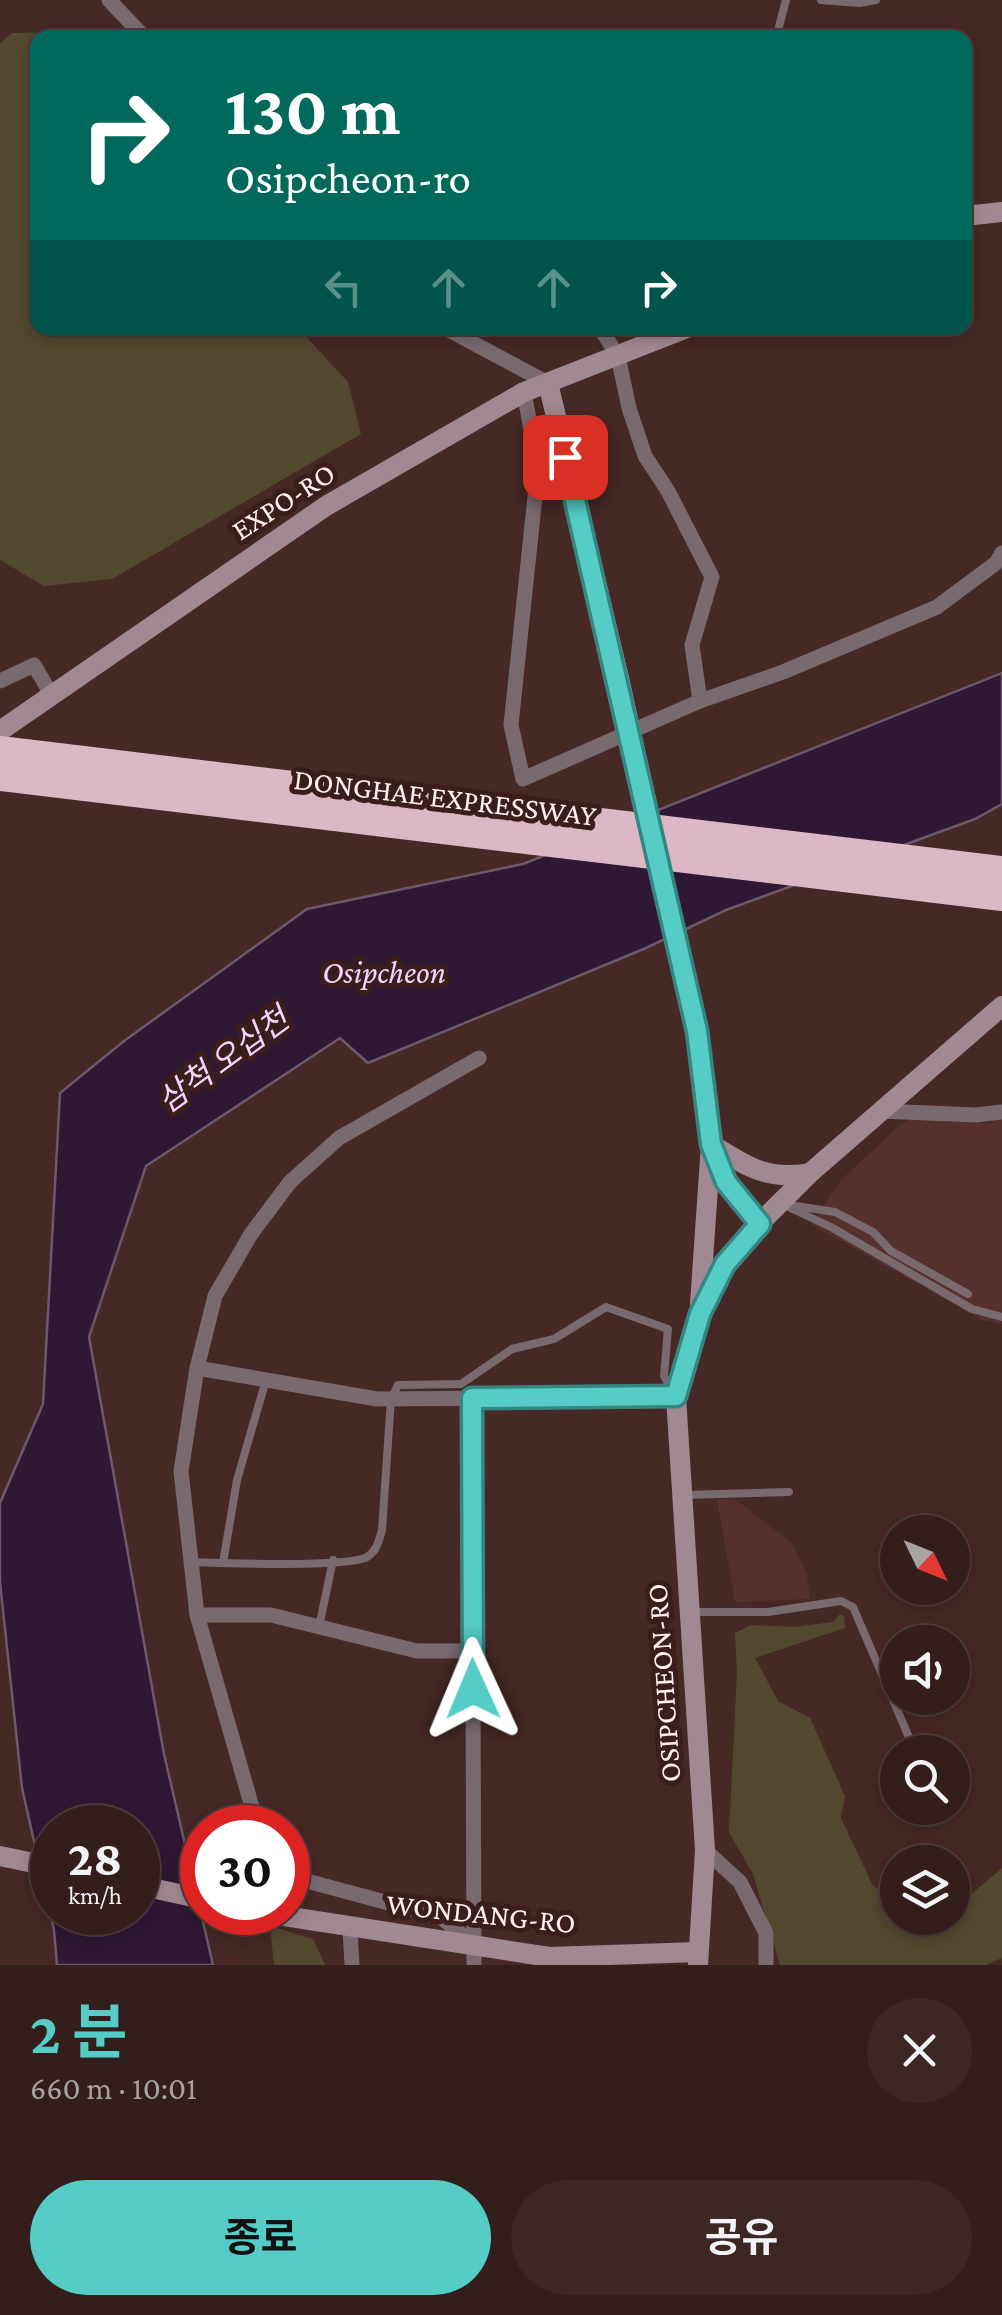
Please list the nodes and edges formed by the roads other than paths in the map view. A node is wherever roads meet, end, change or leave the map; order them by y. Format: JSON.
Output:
{"nodes":[{"id":1,"x":109,"y":0,"type":"edge"},
{"id":2,"x":786,"y":0,"type":"edge"},
{"id":3,"x":821,"y":0,"type":"edge"},
{"id":4,"x":876,"y":0,"type":"edge"},
{"id":5,"x":137,"y":30,"type":"edge"},
{"id":6,"x":778,"y":30,"type":"edge"},
{"id":7,"x":1002,"y":212,"type":"edge"},
{"id":8,"x":972,"y":215,"type":"edge"},
{"id":9,"x":458,"y":335,"type":"edge"},
{"id":10,"x":604,"y":335,"type":"edge"},
{"id":11,"x":670,"y":335,"type":"edge"},
{"id":12,"x":618,"y":356,"type":"junction"},
{"id":13,"x":548,"y":384,"type":"junction"},
{"id":14,"x":524,"y":392,"type":"junction"},
{"id":15,"x":1002,"y":553,"type":"edge"},
{"id":16,"x":0,"y":681,"type":"edge"},
{"id":17,"x":52,"y":694,"type":"junction"},
{"id":18,"x":700,"y":701,"type":"junction"},
{"id":19,"x":0,"y":731,"type":"edge"},
{"id":20,"x":0,"y":750,"type":"edge"},
{"id":21,"x":0,"y":777,"type":"edge"},
{"id":22,"x":1002,"y":870,"type":"edge"},
{"id":23,"x":1002,"y":897,"type":"edge"},
{"id":24,"x":1002,"y":1006,"type":"edge"},
{"id":25,"x":479,"y":1058,"type":"dead end"},
{"id":26,"x":880,"y":1111,"type":"junction"},
{"id":27,"x":1002,"y":1112,"type":"edge"},
{"id":28,"x":711,"y":1144,"type":"junction"},
{"id":29,"x":810,"y":1174,"type":"junction"},
{"id":30,"x":780,"y":1203,"type":"junction"},
{"id":31,"x":760,"y":1224,"type":"junction"},
{"id":32,"x":968,"y":1294,"type":"dead end"},
{"id":33,"x":700,"y":1314,"type":"junction"},
{"id":34,"x":1002,"y":1317,"type":"edge"},
{"id":35,"x":197,"y":1368,"type":"junction"},
{"id":36,"x":266,"y":1380,"type":"junction"},
{"id":37,"x":676,"y":1396,"type":"junction"},
{"id":38,"x":472,"y":1398,"type":"junction"},
{"id":39,"x":391,"y":1399,"type":"junction"},
{"id":40,"x":789,"y":1492,"type":"dead end"},
{"id":41,"x":680,"y":1496,"type":"junction"},
{"id":42,"x":333,"y":1560,"type":"junction"},
{"id":43,"x":191,"y":1562,"type":"junction"},
{"id":44,"x":223,"y":1563,"type":"junction"},
{"id":45,"x":689,"y":1612,"type":"junction"},
{"id":46,"x":198,"y":1615,"type":"junction"},
{"id":47,"x":319,"y":1627,"type":"junction"},
{"id":48,"x":472,"y":1651,"type":"junction"},
{"id":49,"x":908,"y":1735,"type":"edge"},
{"id":50,"x":252,"y":1805,"type":"edge"},
{"id":51,"x":704,"y":1850,"type":"junction"},
{"id":52,"x":0,"y":1856,"type":"edge"},
{"id":53,"x":30,"y":1862,"type":"edge"},
{"id":54,"x":310,"y":1882,"type":"edge"},
{"id":55,"x":310,"y":1922,"type":"edge"},
{"id":56,"x":350,"y":1929,"type":"junction"},
{"id":57,"x":474,"y":1955,"type":"edge"},
{"id":58,"x":698,"y":1958,"type":"edge"},
{"id":59,"x":352,"y":1965,"type":"edge"},
{"id":60,"x":766,"y":1965,"type":"edge"}],
"edges":[{"from":1,"to":5,"type":"street"},
{"from":2,"to":6,"type":"lane"},
{"from":3,"to":4,"type":"lane"},
{"from":7,"to":8,"type":"street"},
{"from":9,"to":13,"type":"street"},
{"from":10,"to":12,"type":"street"},
{"from":11,"to":12,"type":"street","name":"EXPO-RO"},
{"from":12,"to":13,"type":"street","name":"EXPO-RO"},
{"from":12,"to":18,"type":"street"},
{"from":13,"to":14,"type":"street","name":"EXPO-RO"},
{"from":13,"to":28,"type":"street","bridge":true},
{"from":14,"to":17,"type":"street","name":"EXPO-RO"},
{"from":14,"to":18,"type":"street"},
{"from":15,"to":18,"type":"street"},
{"from":16,"to":17,"type":"street"},
{"from":17,"to":19,"type":"street","name":"EXPO-RO"},
{"from":20,"to":22,"type":"highway","name":"DONGHAE EXPRESSWAY","bridge":true},
{"from":21,"to":23,"type":"highway","name":"DONGHAE EXPRESSWAY","bridge":true},
{"from":24,"to":26,"type":"street","name":"OSIPCHEON-RO"},
{"from":25,"to":35,"type":"street"},
{"from":26,"to":27,"type":"street"},
{"from":26,"to":29,"type":"street","name":"OSIPCHEON-RO"},
{"from":28,"to":29,"type":"street"},
{"from":28,"to":31,"type":"street"},
{"from":28,"to":33,"type":"street"},
{"from":29,"to":30,"type":"street","name":"OSIPCHEON-RO"},
{"from":30,"to":31,"type":"street","name":"OSIPCHEON-RO"},
{"from":30,"to":32,"type":"lane"},
{"from":30,"to":34,"type":"lane"},
{"from":31,"to":33,"type":"street","name":"OSIPCHEON-RO"},
{"from":33,"to":37,"type":"street","name":"OSIPCHEON-RO"},
{"from":35,"to":36,"type":"street"},
{"from":35,"to":43,"type":"street"},
{"from":36,"to":39,"type":"street"},
{"from":36,"to":44,"type":"lane"},
{"from":37,"to":38,"type":"street"},
{"from":37,"to":39,"type":"lane"},
{"from":37,"to":41,"type":"street","name":"OSIPCHEON-RO"},
{"from":38,"to":39,"type":"street"},
{"from":38,"to":48,"type":"street"},
{"from":39,"to":42,"type":"lane"},
{"from":40,"to":41,"type":"lane"},
{"from":41,"to":45,"type":"street","name":"OSIPCHEON-RO"},
{"from":42,"to":44,"type":"lane"},
{"from":42,"to":47,"type":"lane"},
{"from":43,"to":44,"type":"lane"},
{"from":43,"to":46,"type":"street"},
{"from":45,"to":49,"type":"lane"},
{"from":45,"to":51,"type":"street","name":"OSIPCHEON-RO"},
{"from":46,"to":47,"type":"street"},
{"from":46,"to":50,"type":"street"},
{"from":47,"to":48,"type":"street"},
{"from":48,"to":57,"type":"street"},
{"from":51,"to":58,"type":"street","name":"OSIPCHEON-RO"},
{"from":51,"to":60,"type":"street"},
{"from":52,"to":53,"type":"street"},
{"from":54,"to":57,"type":"street"},
{"from":55,"to":56,"type":"street","name":"WONDANG-RO"},
{"from":56,"to":57,"type":"street","name":"WONDANG-RO"},
{"from":56,"to":59,"type":"street"},
{"from":57,"to":58,"type":"street","name":"WONDANG-RO"}]}
